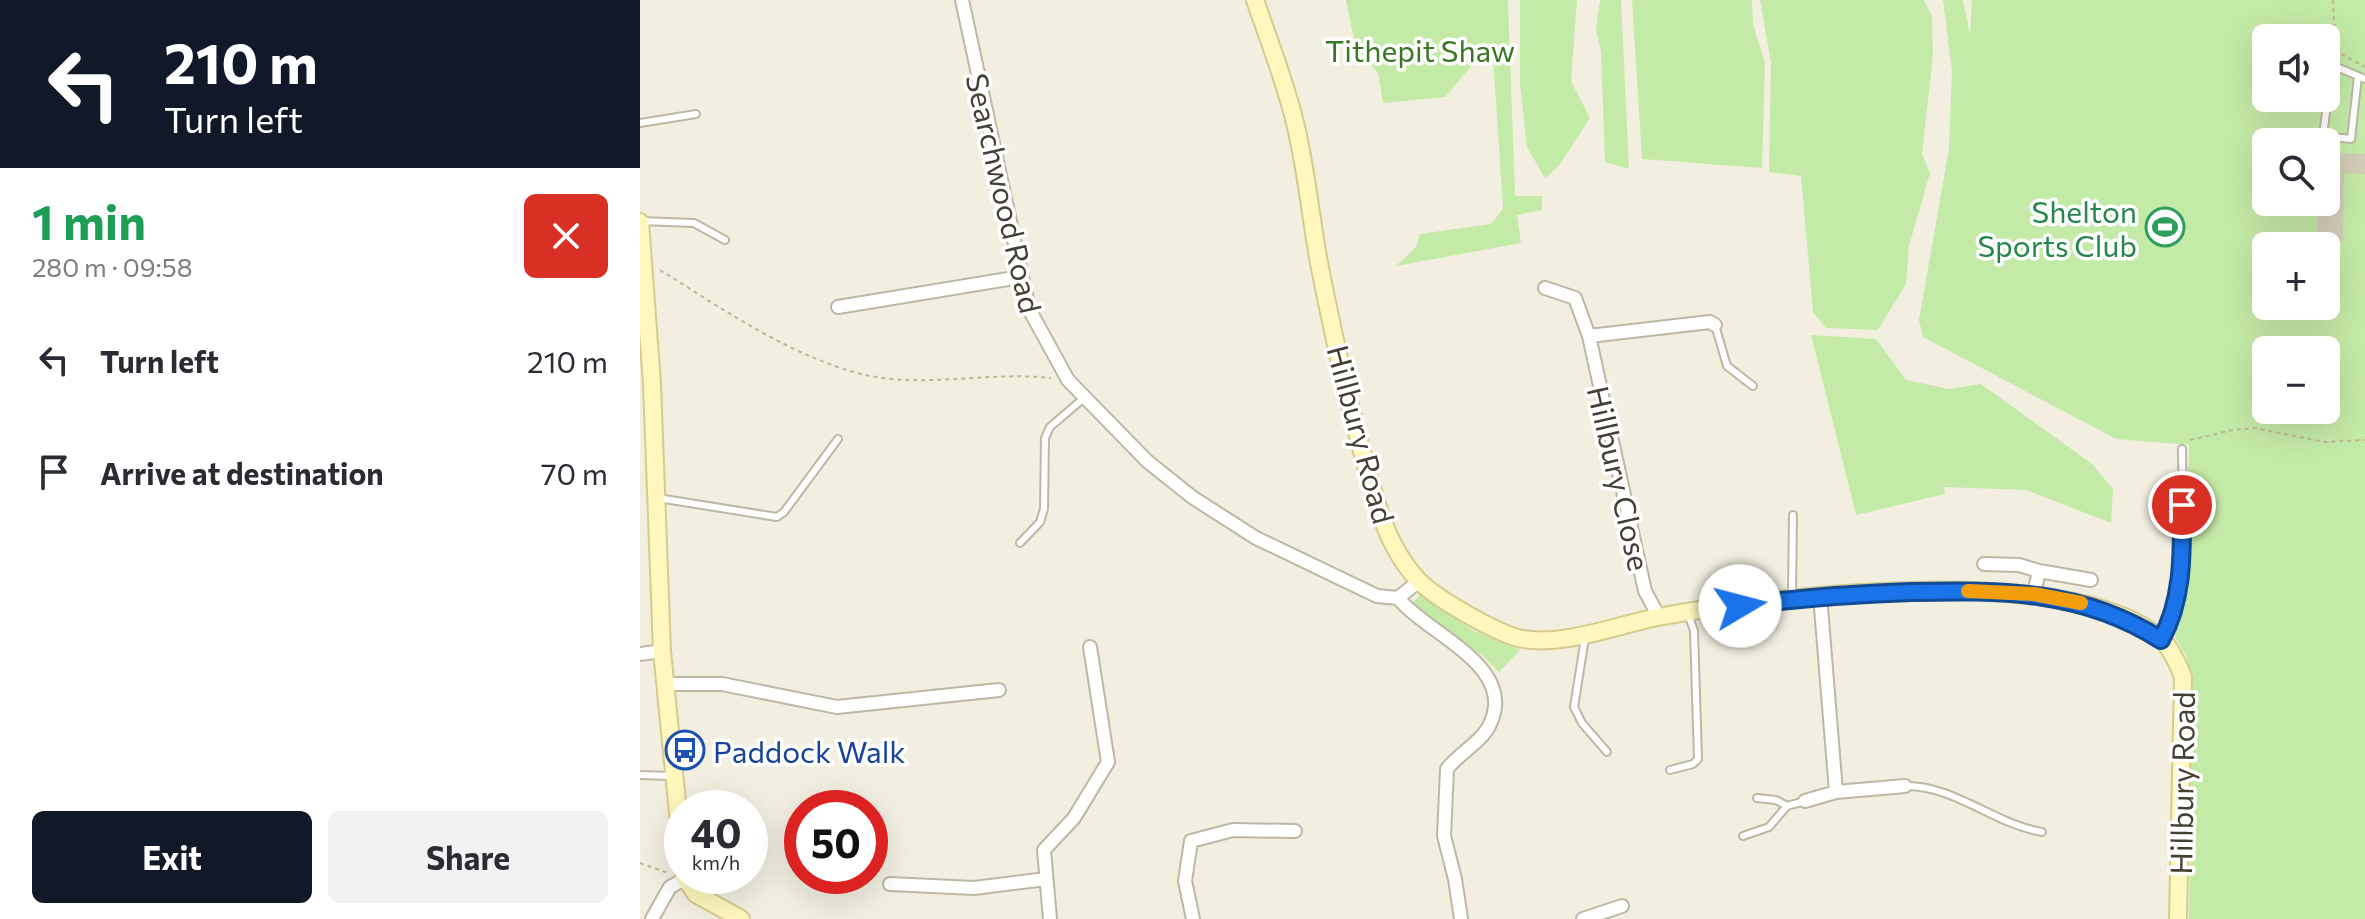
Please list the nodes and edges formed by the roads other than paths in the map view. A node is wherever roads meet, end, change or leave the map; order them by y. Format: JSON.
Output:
{"nodes":[{"id":1,"x":962,"y":0,"type":"edge"},
{"id":2,"x":1255,"y":0,"type":"edge"},
{"id":3,"x":2361,"y":77,"type":"edge"},
{"id":4,"x":696,"y":114,"type":"dead end"},
{"id":5,"x":640,"y":123,"type":"edge"},
{"id":6,"x":640,"y":222,"type":"edge"},
{"id":7,"x":725,"y":240,"type":"dead end"},
{"id":8,"x":1020,"y":277,"type":"junction"},
{"id":9,"x":1545,"y":288,"type":"dead end"},
{"id":10,"x":838,"y":307,"type":"dead end"},
{"id":11,"x":1715,"y":325,"type":"joint"},
{"id":12,"x":1589,"y":336,"type":"junction"},
{"id":13,"x":646,"y":384,"type":"edge"},
{"id":14,"x":1753,"y":386,"type":"dead end"},
{"id":15,"x":1084,"y":398,"type":"junction"},
{"id":16,"x":838,"y":439,"type":"dead end"},
{"id":17,"x":2182,"y":449,"type":"road end"},
{"id":18,"x":654,"y":498,"type":"junction"},
{"id":19,"x":1793,"y":515,"type":"dead end"},
{"id":20,"x":1020,"y":543,"type":"dead end"},
{"id":21,"x":1984,"y":564,"type":"dead end"},
{"id":22,"x":2039,"y":571,"type":"junction"},
{"id":23,"x":2091,"y":580,"type":"dead end"},
{"id":24,"x":1419,"y":581,"type":"junction"},
{"id":25,"x":2034,"y":594,"type":"junction"},
{"id":26,"x":1820,"y":595,"type":"junction"},
{"id":27,"x":1398,"y":598,"type":"junction"},
{"id":28,"x":1792,"y":599,"type":"junction"},
{"id":29,"x":1688,"y":613,"type":"junction"},
{"id":30,"x":1659,"y":617,"type":"junction"},
{"id":31,"x":1586,"y":635,"type":"junction"},
{"id":32,"x":2161,"y":640,"type":"junction"},
{"id":33,"x":1090,"y":647,"type":"dead end"},
{"id":34,"x":662,"y":651,"type":"junction"},
{"id":35,"x":640,"y":654,"type":"edge"},
{"id":36,"x":666,"y":684,"type":"junction"},
{"id":37,"x":999,"y":690,"type":"dead end"},
{"id":38,"x":1607,"y":752,"type":"dead end"},
{"id":39,"x":1670,"y":770,"type":"dead end"},
{"id":40,"x":640,"y":775,"type":"edge"},
{"id":41,"x":675,"y":776,"type":"junction"},
{"id":42,"x":1905,"y":786,"type":"joint"},
{"id":43,"x":676,"y":790,"type":"edge"},
{"id":44,"x":1836,"y":792,"type":"junction"},
{"id":45,"x":1757,"y":798,"type":"dead end"},
{"id":46,"x":1805,"y":801,"type":"joint"},
{"id":47,"x":1787,"y":806,"type":"junction"},
{"id":48,"x":1295,"y":831,"type":"dead end"},
{"id":49,"x":2042,"y":832,"type":"dead end"},
{"id":50,"x":1743,"y":836,"type":"dead end"},
{"id":51,"x":1046,"y":879,"type":"junction"},
{"id":52,"x":890,"y":884,"type":"dead end"},
{"id":53,"x":666,"y":894,"type":"edge"},
{"id":54,"x":696,"y":894,"type":"edge"},
{"id":55,"x":1622,"y":906,"type":"dead end"},
{"id":56,"x":652,"y":919,"type":"edge"},
{"id":57,"x":741,"y":919,"type":"edge"},
{"id":58,"x":1050,"y":919,"type":"edge"},
{"id":59,"x":1193,"y":919,"type":"edge"},
{"id":60,"x":1461,"y":919,"type":"edge"},
{"id":61,"x":1583,"y":919,"type":"edge"},
{"id":62,"x":2178,"y":919,"type":"edge"}],
"edges":[{"from":1,"to":8,"type":"street","name":"Searchwood Road"},
{"from":2,"to":24,"type":"main road","name":"Hillbury Road"},
{"from":3,"to":3,"type":"lane"},
{"from":4,"to":5,"type":"lane"},
{"from":6,"to":7,"type":"lane"},
{"from":6,"to":13,"type":"main road"},
{"from":8,"to":10,"type":"street"},
{"from":8,"to":15,"type":"street","name":"Searchwood Road"},
{"from":9,"to":12,"type":"street","name":"Hillbury Close"},
{"from":11,"to":12,"type":"street"},
{"from":11,"to":14,"type":"lane"},
{"from":12,"to":30,"type":"street","name":"Hillbury Close"},
{"from":13,"to":18,"type":"main road"},
{"from":15,"to":20,"type":"lane"},
{"from":15,"to":27,"type":"street","name":"Searchwood Road"},
{"from":16,"to":18,"type":"lane"},
{"from":17,"to":32,"type":"lane"},
{"from":18,"to":34,"type":"main road"},
{"from":19,"to":28,"type":"lane"},
{"from":21,"to":22,"type":"street"},
{"from":22,"to":23,"type":"street"},
{"from":22,"to":25,"type":"street"},
{"from":24,"to":27,"type":"street"},
{"from":24,"to":31,"type":"main road","name":"Hillbury Road"},
{"from":25,"to":26,"type":"main road","name":"Hillbury Road"},
{"from":25,"to":32,"type":"main road","name":"Hillbury Road"},
{"from":26,"to":28,"type":"main road","name":"Hillbury Road"},
{"from":26,"to":44,"type":"street"},
{"from":27,"to":60,"type":"street"},
{"from":28,"to":29,"type":"main road","name":"Hillbury Road"},
{"from":29,"to":30,"type":"main road","name":"Hillbury Road"},
{"from":29,"to":39,"type":"lane"},
{"from":30,"to":31,"type":"main road","name":"Hillbury Road"},
{"from":31,"to":38,"type":"lane"},
{"from":32,"to":62,"type":"main road","name":"Hillbury Road"},
{"from":33,"to":51,"type":"street"},
{"from":34,"to":35,"type":"street"},
{"from":34,"to":36,"type":"main road"},
{"from":36,"to":37,"type":"street"},
{"from":36,"to":41,"type":"main road"},
{"from":40,"to":41,"type":"lane"},
{"from":41,"to":43,"type":"main road"},
{"from":42,"to":44,"type":"street"},
{"from":42,"to":49,"type":"lane"},
{"from":44,"to":46,"type":"street"},
{"from":45,"to":47,"type":"lane"},
{"from":46,"to":47,"type":"lane"},
{"from":47,"to":50,"type":"lane"},
{"from":48,"to":59,"type":"street"},
{"from":51,"to":52,"type":"street"},
{"from":51,"to":58,"type":"street"},
{"from":53,"to":56,"type":"street"},
{"from":54,"to":57,"type":"main road"},
{"from":55,"to":61,"type":"street"}]}
